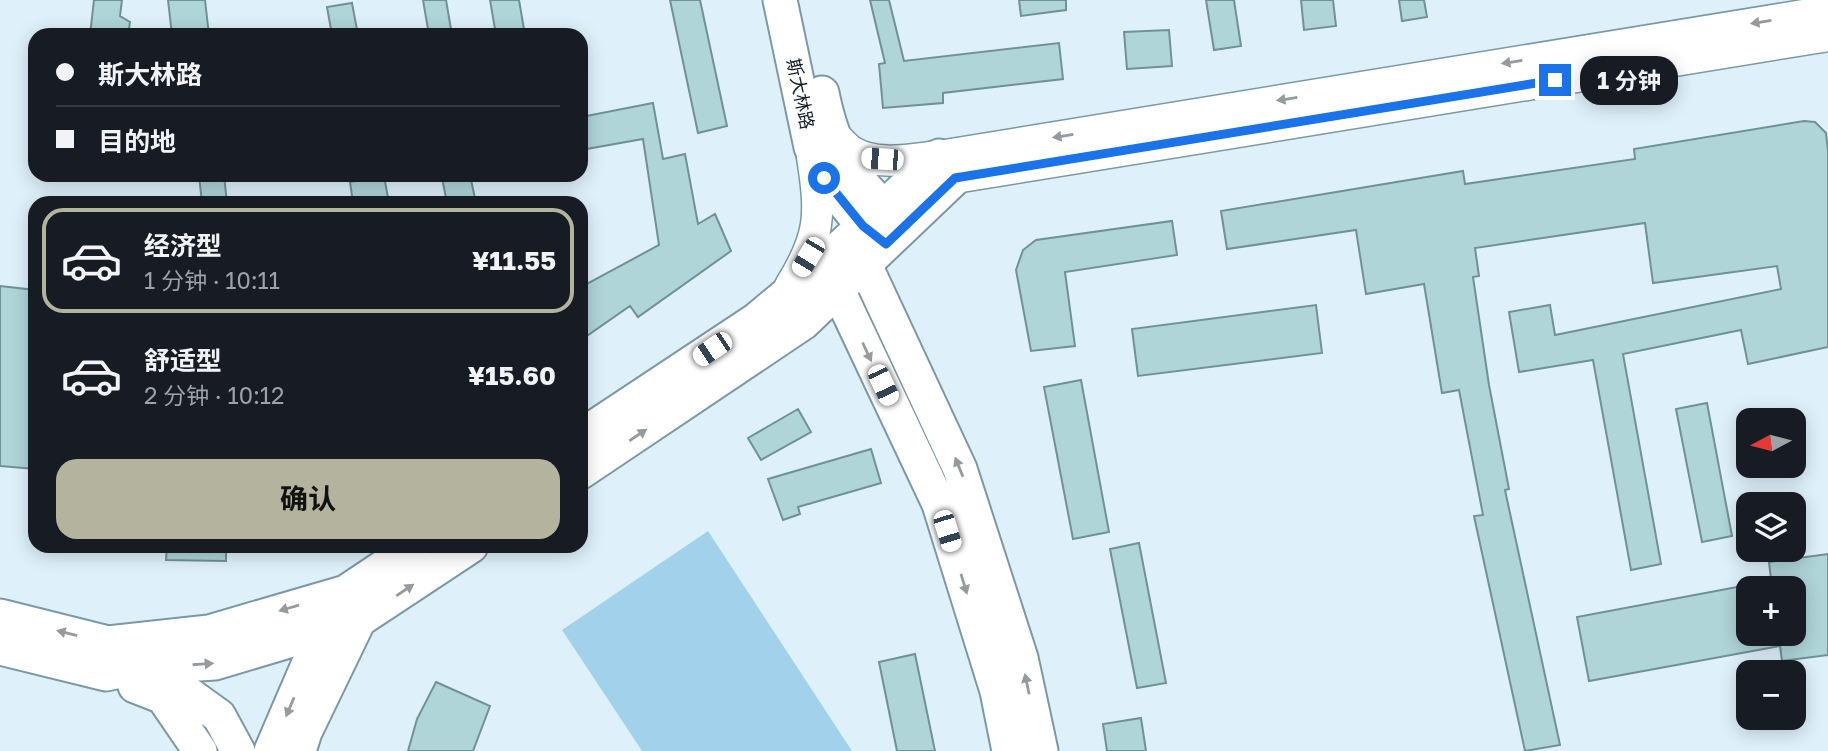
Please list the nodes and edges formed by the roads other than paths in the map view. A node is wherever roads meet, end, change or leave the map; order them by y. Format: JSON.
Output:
{"nodes":[{"id":1,"x":780,"y":0,"type":"edge"},
{"id":2,"x":803,"y":0,"type":"edge"},
{"id":3,"x":1828,"y":11,"type":"edge"},
{"id":4,"x":1828,"y":36,"type":"edge"},
{"id":5,"x":820,"y":138,"type":"junction"},
{"id":6,"x":947,"y":167,"type":"junction"},
{"id":7,"x":881,"y":234,"type":"junction"},
{"id":8,"x":838,"y":290,"type":"junction"},
{"id":9,"x":784,"y":298,"type":"junction"},
{"id":10,"x":588,"y":431,"type":"edge"},
{"id":11,"x":588,"y":467,"type":"edge"},
{"id":12,"x":404,"y":553,"type":"edge"},
{"id":13,"x":460,"y":553,"type":"edge"},
{"id":14,"x":328,"y":597,"type":"junction"},
{"id":15,"x":0,"y":616,"type":"edge"},
{"id":16,"x":359,"y":620,"type":"junction"},
{"id":17,"x":323,"y":630,"type":"junction"},
{"id":18,"x":0,"y":648,"type":"edge"},
{"id":19,"x":107,"y":659,"type":"junction"},
{"id":20,"x":154,"y":667,"type":"junction"},
{"id":21,"x":200,"y":751,"type":"edge"},
{"id":22,"x":239,"y":751,"type":"edge"},
{"id":23,"x":271,"y":751,"type":"edge"},
{"id":24,"x":299,"y":751,"type":"edge"},
{"id":25,"x":1009,"y":751,"type":"edge"},
{"id":26,"x":1041,"y":751,"type":"edge"}],
"edges":[{"from":1,"to":5,"type":"main road","name":"斯大林路"},
{"from":2,"to":5,"type":"main road","name":"斯大林路"},
{"from":3,"to":6,"type":"street","one_way":true},
{"from":4,"to":6,"type":"street"},
{"from":5,"to":6,"type":"street"},
{"from":5,"to":7,"type":"main road","name":"斯大林路"},
{"from":5,"to":9,"type":"street"},
{"from":6,"to":7,"type":"main road"},
{"from":7,"to":8,"type":"main road"},
{"from":7,"to":9,"type":"main road"},
{"from":26,"to":7,"type":"main road","name":"斯大林路","one_way":true},
{"from":11,"to":8,"type":"main road","one_way":true},
{"from":8,"to":25,"type":"main road","one_way":true},
{"from":9,"to":10,"type":"main road"},
{"from":12,"to":14,"type":"main road"},
{"from":16,"to":13,"type":"main road","one_way":true},
{"from":14,"to":17,"type":"main road"},
{"from":14,"to":19,"type":"main road","one_way":true},
{"from":19,"to":15,"type":"main road","one_way":true},
{"from":16,"to":17,"type":"main road"},
{"from":16,"to":24,"type":"main road"},
{"from":20,"to":17,"type":"main road","one_way":true},
{"from":17,"to":23,"type":"main road","one_way":true},
{"from":18,"to":19,"type":"main road"},
{"from":19,"to":20,"type":"main road"},
{"from":19,"to":21,"type":"main road"},
{"from":20,"to":22,"type":"main road"}]}
